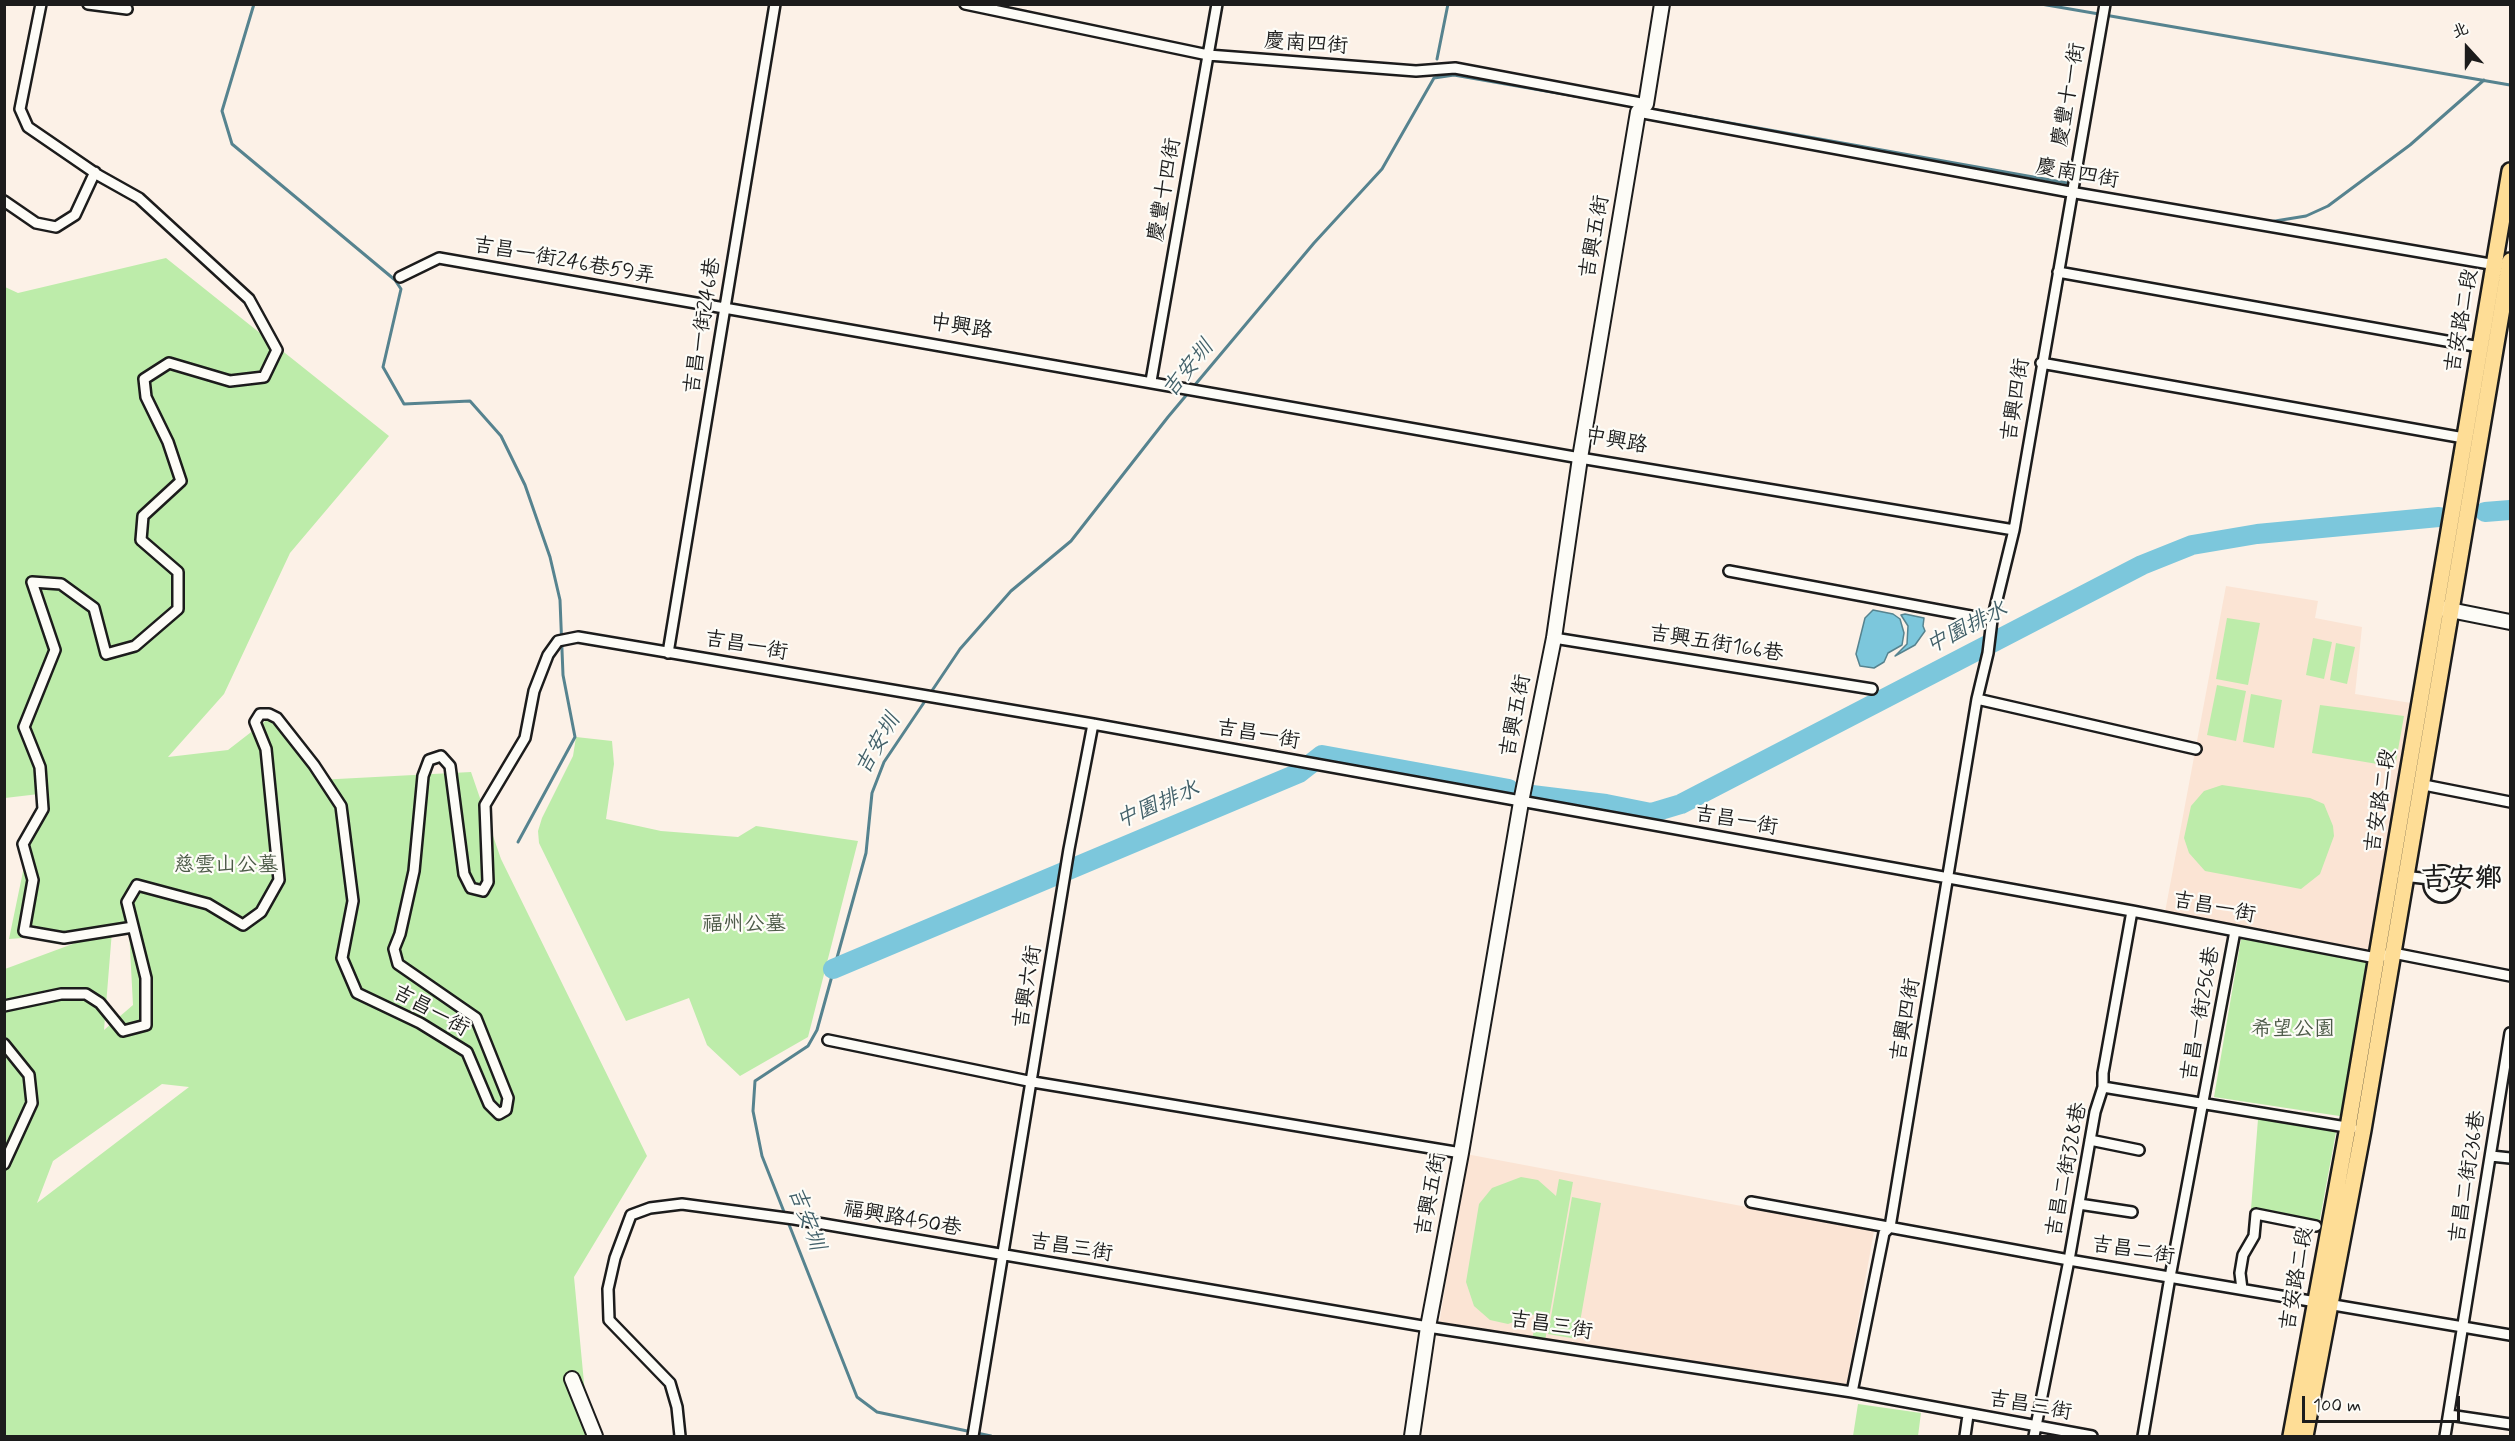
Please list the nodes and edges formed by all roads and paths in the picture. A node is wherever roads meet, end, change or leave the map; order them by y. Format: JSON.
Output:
{"nodes":[{"id":1,"x":41,"y":4,"type":"edge"},
{"id":2,"x":88,"y":4,"type":"edge"},
{"id":3,"x":775,"y":4,"type":"edge"},
{"id":4,"x":965,"y":4,"type":"edge"},
{"id":5,"x":1216,"y":4,"type":"edge"},
{"id":6,"x":1662,"y":4,"type":"edge"},
{"id":7,"x":2104,"y":4,"type":"edge"},
{"id":8,"x":127,"y":9,"type":"dead end"},
{"id":9,"x":1208,"y":55,"type":"junction"},
{"id":10,"x":1642,"y":108,"type":"junction"},
{"id":11,"x":2511,"y":171,"type":"edge"},
{"id":12,"x":94,"y":172,"type":"junction"},
{"id":13,"x":2070,"y":192,"type":"junction"},
{"id":14,"x":4,"y":201,"type":"edge"},
{"id":15,"x":2506,"y":266,"type":"edge"},
{"id":16,"x":2058,"y":272,"type":"junction"},
{"id":17,"x":400,"y":277,"type":"dead end"},
{"id":18,"x":725,"y":310,"type":"junction"},
{"id":19,"x":2480,"y":347,"type":"junction"},
{"id":20,"x":2041,"y":363,"type":"junction"},
{"id":21,"x":1151,"y":381,"type":"junction"},
{"id":22,"x":2464,"y":438,"type":"junction"},
{"id":23,"x":1580,"y":458,"type":"junction"},
{"id":24,"x":2014,"y":530,"type":"junction"},
{"id":25,"x":1730,"y":571,"type":"dead end"},
{"id":26,"x":2435,"y":607,"type":"junction"},
{"id":27,"x":2452,"y":610,"type":"junction"},
{"id":28,"x":1993,"y":617,"type":"junction"},
{"id":29,"x":2511,"y":622,"type":"edge"},
{"id":30,"x":1554,"y":638,"type":"junction"},
{"id":31,"x":668,"y":652,"type":"junction"},
{"id":32,"x":1872,"y":688,"type":"dead end"},
{"id":33,"x":1977,"y":699,"type":"junction"},
{"id":34,"x":1093,"y":724,"type":"junction"},
{"id":35,"x":2196,"y":749,"type":"dead end"},
{"id":36,"x":2406,"y":782,"type":"junction"},
{"id":37,"x":2422,"y":784,"type":"junction"},
{"id":38,"x":1521,"y":802,"type":"junction"},
{"id":39,"x":2511,"y":802,"type":"edge"},
{"id":40,"x":2398,"y":876,"type":"junction"},
{"id":41,"x":1949,"y":878,"type":"junction"},
{"id":42,"x":2430,"y":879,"type":"dead end"},
{"id":43,"x":2132,"y":911,"type":"junction"},
{"id":44,"x":133,"y":927,"type":"junction"},
{"id":45,"x":2235,"y":931,"type":"junction"},
{"id":46,"x":2393,"y":953,"type":"junction"},
{"id":47,"x":2376,"y":958,"type":"junction"},
{"id":48,"x":2511,"y":976,"type":"edge"},
{"id":49,"x":4,"y":1006,"type":"edge"},
{"id":50,"x":2511,"y":1033,"type":"edge"},
{"id":51,"x":828,"y":1040,"type":"dead end"},
{"id":52,"x":4,"y":1044,"type":"edge"},
{"id":53,"x":1033,"y":1082,"type":"junction"},
{"id":54,"x":2103,"y":1086,"type":"junction"},
{"id":55,"x":2204,"y":1104,"type":"junction"},
{"id":56,"x":2348,"y":1127,"type":"junction"},
{"id":57,"x":2363,"y":1130,"type":"junction"},
{"id":58,"x":2090,"y":1140,"type":"junction"},
{"id":59,"x":2139,"y":1150,"type":"dead end"},
{"id":60,"x":1461,"y":1153,"type":"junction"},
{"id":61,"x":2491,"y":1156,"type":"junction"},
{"id":62,"x":2511,"y":1158,"type":"edge"},
{"id":63,"x":4,"y":1164,"type":"edge"},
{"id":64,"x":1751,"y":1202,"type":"dead end"},
{"id":65,"x":2079,"y":1204,"type":"junction"},
{"id":66,"x":2132,"y":1212,"type":"dead end"},
{"id":67,"x":2316,"y":1226,"type":"dead end"},
{"id":68,"x":1890,"y":1227,"type":"junction"},
{"id":69,"x":1004,"y":1256,"type":"junction"},
{"id":70,"x":2069,"y":1260,"type":"junction"},
{"id":71,"x":2170,"y":1277,"type":"junction"},
{"id":72,"x":2242,"y":1289,"type":"junction"},
{"id":73,"x":2314,"y":1302,"type":"junction"},
{"id":74,"x":2331,"y":1305,"type":"junction"},
{"id":75,"x":1428,"y":1327,"type":"junction"},
{"id":76,"x":2464,"y":1327,"type":"junction"},
{"id":77,"x":2511,"y":1335,"type":"edge"},
{"id":78,"x":572,"y":1379,"type":"dead end"},
{"id":79,"x":1852,"y":1392,"type":"junction"},
{"id":80,"x":1968,"y":1415,"type":"junction"},
{"id":81,"x":2449,"y":1415,"type":"junction"},
{"id":82,"x":2511,"y":1424,"type":"edge"},
{"id":83,"x":2036,"y":1425,"type":"junction"},
{"id":84,"x":595,"y":1437,"type":"edge"},
{"id":85,"x":680,"y":1437,"type":"edge"},
{"id":86,"x":973,"y":1437,"type":"edge"},
{"id":87,"x":1412,"y":1437,"type":"edge"},
{"id":88,"x":1965,"y":1437,"type":"edge"},
{"id":89,"x":2034,"y":1437,"type":"edge"},
{"id":90,"x":2092,"y":1437,"type":"edge"},
{"id":91,"x":2144,"y":1437,"type":"edge"},
{"id":92,"x":2291,"y":1437,"type":"edge"},
{"id":93,"x":2305,"y":1437,"type":"edge"},
{"id":94,"x":2445,"y":1437,"type":"edge"}],
"edges":[{"from":1,"to":12,"type":"street"},
{"from":2,"to":8,"type":"street"},
{"from":3,"to":18,"type":"street","name":"吉昌一街246巷"},
{"from":4,"to":9,"type":"street","name":"慶南四街"},
{"from":5,"to":9,"type":"street","name":"慶豐十四街"},
{"from":6,"to":10,"type":"street","name":"吉興五街"},
{"from":7,"to":13,"type":"street","name":"慶豐十一街"},
{"from":9,"to":10,"type":"street","name":"慶南四街"},
{"from":9,"to":21,"type":"street","name":"慶豐十四街"},
{"from":10,"to":13,"type":"street","name":"慶南四街"},
{"from":10,"to":23,"type":"street","name":"吉興五街"},
{"from":11,"to":15,"type":"main road","name":"吉安路二段"},
{"from":12,"to":14,"type":"street"},
{"from":12,"to":44,"type":"street"},
{"from":13,"to":15,"type":"street","name":"慶南四街"},
{"from":13,"to":16,"type":"street","name":"吉興四街"},
{"from":15,"to":19,"type":"main road","name":"吉安路二段"},
{"from":15,"to":27,"type":"main road","name":"吉安路二段"},
{"from":16,"to":19,"type":"street"},
{"from":16,"to":20,"type":"street","name":"吉興四街"},
{"from":17,"to":18,"type":"street","name":"吉昌一街246巷59弄"},
{"from":18,"to":21,"type":"street","name":"中興路"},
{"from":18,"to":31,"type":"street","name":"吉昌一街246巷"},
{"from":19,"to":22,"type":"main road","name":"吉安路二段"},
{"from":20,"to":22,"type":"street"},
{"from":20,"to":24,"type":"street","name":"吉興四街"},
{"from":21,"to":23,"type":"street","name":"中興路"},
{"from":22,"to":26,"type":"main road","name":"吉安路二段"},
{"from":23,"to":24,"type":"street","name":"中興路"},
{"from":23,"to":30,"type":"street","name":"吉興五街"},
{"from":24,"to":28,"type":"street","name":"吉興四街"},
{"from":25,"to":28,"type":"street"},
{"from":26,"to":27,"type":"street"},
{"from":26,"to":36,"type":"main road","name":"吉安路二段"},
{"from":27,"to":29,"type":"street"},
{"from":27,"to":37,"type":"main road","name":"吉安路二段"},
{"from":28,"to":33,"type":"street","name":"吉興四街"},
{"from":30,"to":32,"type":"street","name":"吉興五街166巷"},
{"from":30,"to":38,"type":"street","name":"吉興五街"},
{"from":31,"to":34,"type":"street","name":"吉昌一街"},
{"from":31,"to":44,"type":"street","name":"吉昌一街"},
{"from":33,"to":35,"type":"street"},
{"from":33,"to":41,"type":"street","name":"吉興四街"},
{"from":34,"to":38,"type":"street","name":"吉昌一街"},
{"from":34,"to":53,"type":"street","name":"吉興六街"},
{"from":36,"to":37,"type":"street"},
{"from":36,"to":40,"type":"main road","name":"吉安路二段"},
{"from":37,"to":39,"type":"street"},
{"from":37,"to":40,"type":"main road","name":"吉安路二段"},
{"from":38,"to":41,"type":"street","name":"吉昌一街"},
{"from":38,"to":60,"type":"street","name":"吉興五街"},
{"from":40,"to":42,"type":"street"},
{"from":40,"to":46,"type":"main road","name":"吉安路二段"},
{"from":40,"to":47,"type":"main road","name":"吉安路二段"},
{"from":41,"to":43,"type":"street","name":"吉昌一街"},
{"from":41,"to":68,"type":"street","name":"吉興四街"},
{"from":43,"to":45,"type":"street","name":"吉昌一街"},
{"from":43,"to":54,"type":"street","name":"吉昌二街328巷"},
{"from":44,"to":49,"type":"street","name":"吉昌一街"},
{"from":45,"to":47,"type":"street","name":"吉昌一街"},
{"from":45,"to":55,"type":"street","name":"吉昌一街256巷"},
{"from":46,"to":47,"type":"street","name":"吉昌一街"},
{"from":46,"to":48,"type":"street","name":"吉昌一街"},
{"from":46,"to":57,"type":"main road","name":"吉安路二段"},
{"from":47,"to":56,"type":"main road","name":"吉安路二段"},
{"from":50,"to":61,"type":"street","name":"吉昌二街236巷"},
{"from":51,"to":53,"type":"street"},
{"from":52,"to":63,"type":"street"},
{"from":53,"to":60,"type":"street"},
{"from":53,"to":69,"type":"street","name":"吉興六街"},
{"from":54,"to":55,"type":"street"},
{"from":54,"to":58,"type":"street","name":"吉昌二街328巷"},
{"from":55,"to":56,"type":"street"},
{"from":55,"to":71,"type":"street","name":"吉昌一街256巷"},
{"from":56,"to":57,"type":"street"},
{"from":56,"to":73,"type":"main road","name":"吉安路二段"},
{"from":57,"to":74,"type":"main road","name":"吉安路二段"},
{"from":58,"to":59,"type":"street"},
{"from":58,"to":65,"type":"street","name":"吉昌二街328巷"},
{"from":60,"to":75,"type":"street","name":"吉興五街"},
{"from":61,"to":62,"type":"street"},
{"from":61,"to":76,"type":"street","name":"吉昌二街236巷"},
{"from":64,"to":68,"type":"street","name":"吉昌二街"},
{"from":65,"to":66,"type":"street"},
{"from":65,"to":70,"type":"street","name":"吉昌二街328巷"},
{"from":67,"to":72,"type":"street"},
{"from":68,"to":70,"type":"street","name":"吉昌二街"},
{"from":68,"to":79,"type":"street","name":"吉興四街"},
{"from":69,"to":75,"type":"street","name":"吉昌三街"},
{"from":69,"to":85,"type":"street","name":"福興路450巷"},
{"from":69,"to":86,"type":"street","name":"吉興六街"},
{"from":70,"to":71,"type":"street","name":"吉昌二街"},
{"from":70,"to":83,"type":"street","name":"吉昌二街328巷"},
{"from":71,"to":72,"type":"street","name":"吉昌二街"},
{"from":71,"to":91,"type":"street","name":"吉昌一街256巷"},
{"from":72,"to":73,"type":"street","name":"吉昌二街"},
{"from":73,"to":74,"type":"street","name":"吉昌二街"},
{"from":73,"to":92,"type":"main road","name":"吉安路二段"},
{"from":74,"to":76,"type":"street","name":"吉昌二街"},
{"from":74,"to":93,"type":"main road","name":"吉安路二段"},
{"from":75,"to":79,"type":"street","name":"吉昌三街"},
{"from":75,"to":87,"type":"street","name":"吉興五街"},
{"from":76,"to":77,"type":"street","name":"吉昌二街"},
{"from":76,"to":81,"type":"street","name":"吉昌二街236巷"},
{"from":78,"to":84,"type":"street"},
{"from":79,"to":80,"type":"street","name":"吉昌三街"},
{"from":80,"to":83,"type":"street","name":"吉昌三街"},
{"from":80,"to":88,"type":"street"},
{"from":81,"to":82,"type":"street"},
{"from":81,"to":94,"type":"street","name":"吉昌二街236巷"},
{"from":83,"to":89,"type":"street","name":"吉昌二街328巷"},
{"from":83,"to":90,"type":"street","name":"吉昌三街"}]}
